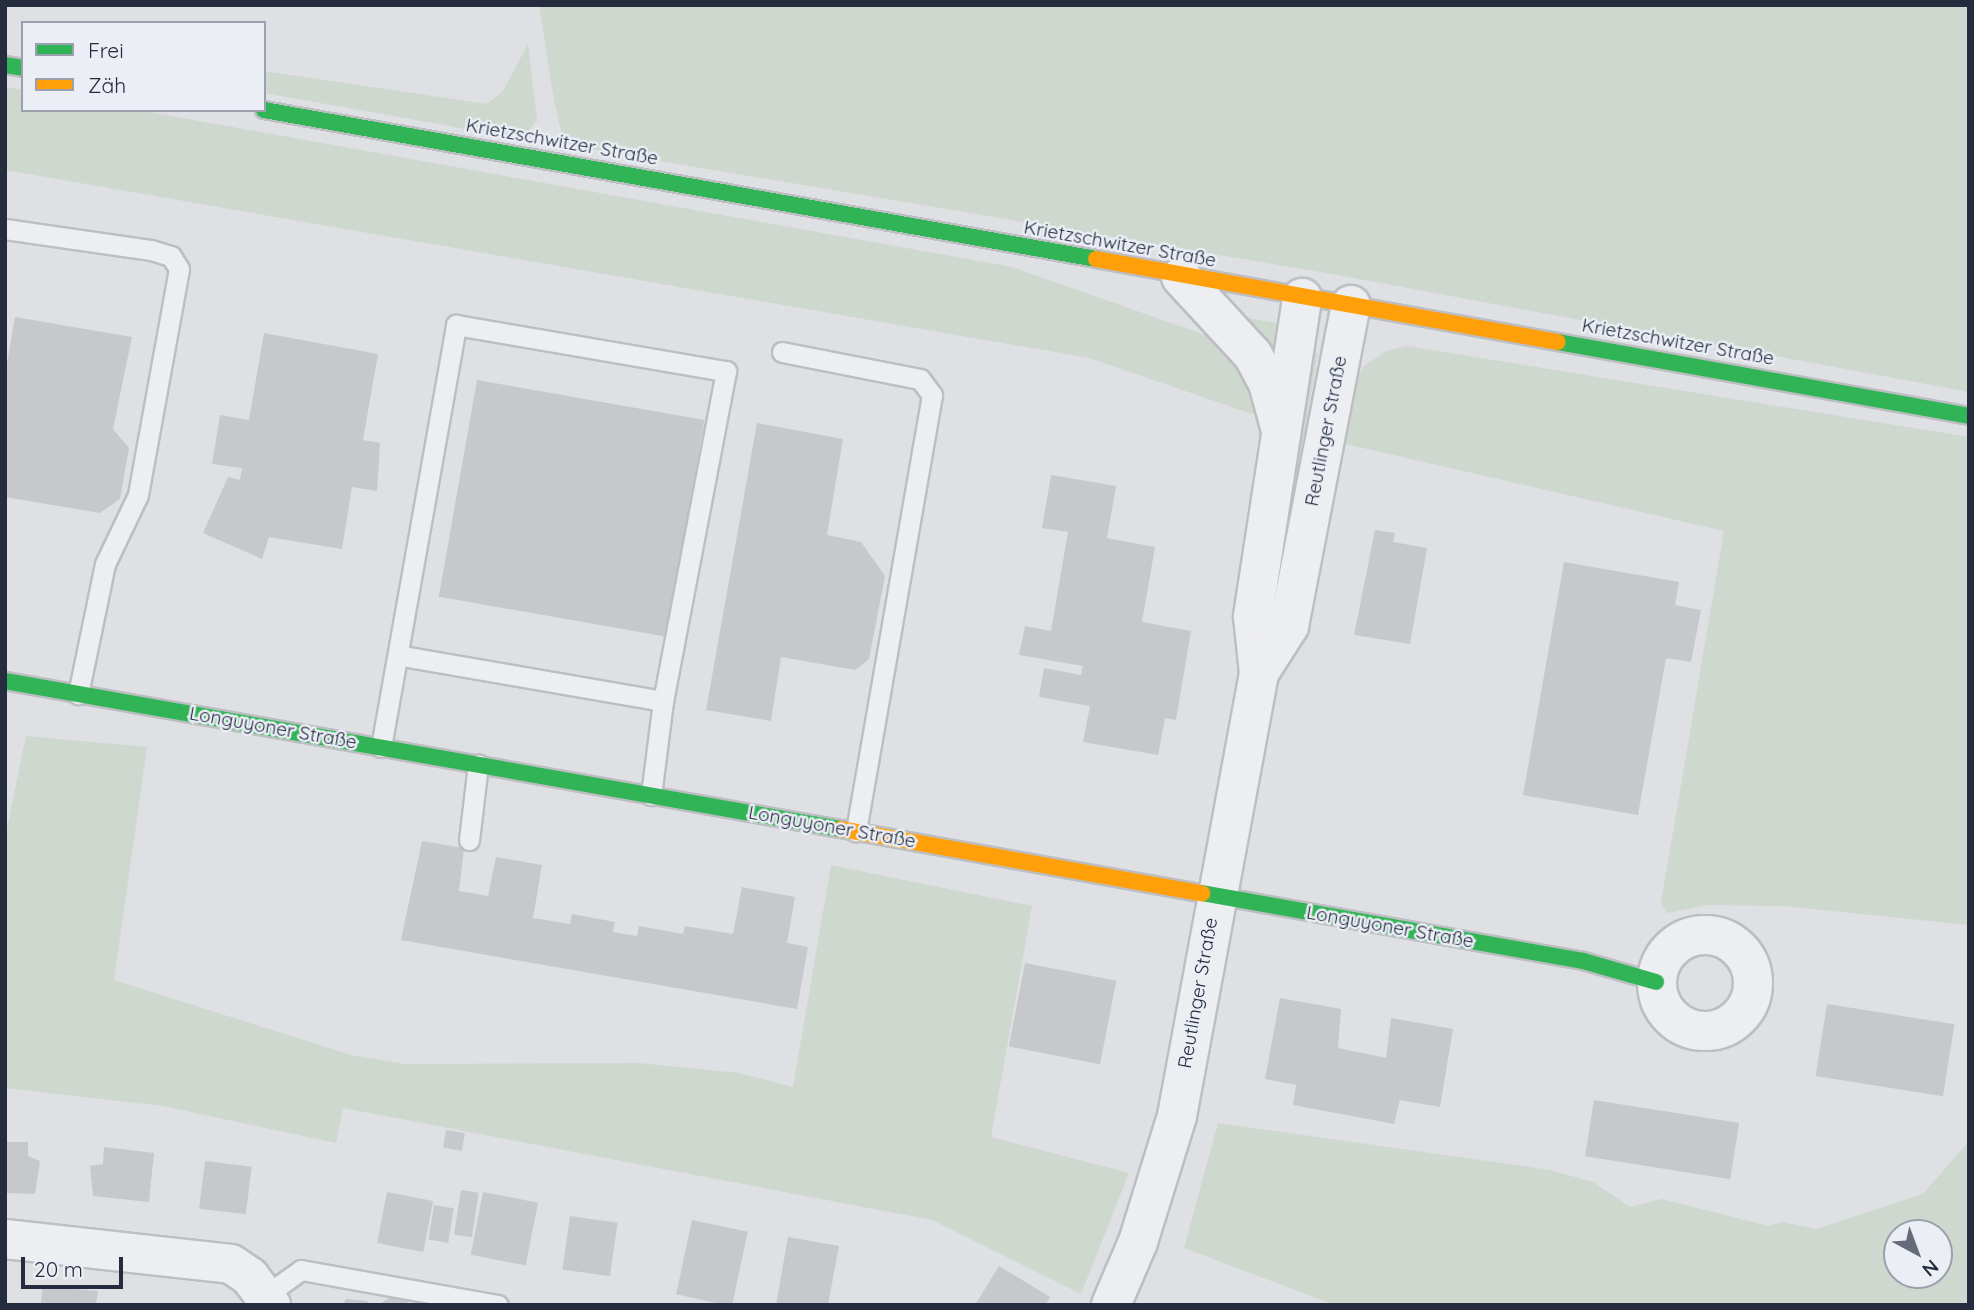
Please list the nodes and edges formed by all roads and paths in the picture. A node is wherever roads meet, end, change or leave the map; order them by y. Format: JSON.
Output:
{"nodes":[{"id":1,"x":266,"y":110,"type":"edge"},
{"id":2,"x":5,"y":229,"type":"edge"},
{"id":3,"x":1181,"y":277,"type":"junction"},
{"id":4,"x":1302,"y":298,"type":"junction"},
{"id":5,"x":1351,"y":305,"type":"junction"},
{"id":6,"x":782,"y":352,"type":"dead end"},
{"id":7,"x":1969,"y":416,"type":"edge"},
{"id":8,"x":1283,"y":439,"type":"junction"},
{"id":9,"x":398,"y":655,"type":"junction"},
{"id":10,"x":1259,"y":673,"type":"junction"},
{"id":11,"x":5,"y":681,"type":"edge"},
{"id":12,"x":78,"y":694,"type":"junction"},
{"id":13,"x":663,"y":701,"type":"junction"},
{"id":14,"x":381,"y":747,"type":"junction"},
{"id":15,"x":478,"y":765,"type":"junction"},
{"id":16,"x":651,"y":795,"type":"junction"},
{"id":17,"x":856,"y":831,"type":"junction"},
{"id":18,"x":469,"y":840,"type":"dead end"},
{"id":19,"x":1215,"y":895,"type":"junction"},
{"id":20,"x":1656,"y":982,"type":"dead end"},
{"id":21,"x":5,"y":1239,"type":"edge"},
{"id":22,"x":269,"y":1300,"type":"edge"},
{"id":23,"x":498,"y":1305,"type":"edge"},
{"id":24,"x":1111,"y":1305,"type":"edge"}],
"edges":[{"from":1,"to":3,"type":"main road","name":"Krietzschwitzer Straße"},
{"from":2,"to":12,"type":"lane"},
{"from":3,"to":4,"type":"main road","name":"Krietzschwitzer Straße"},
{"from":3,"to":8,"type":"street","name":"Reutlinger Straße"},
{"from":4,"to":5,"type":"main road","name":"Krietzschwitzer Straße"},
{"from":4,"to":8,"type":"street","name":"Reutlinger Straße"},
{"from":5,"to":7,"type":"main road","name":"Krietzschwitzer Straße"},
{"from":5,"to":10,"type":"street","name":"Reutlinger Straße"},
{"from":6,"to":17,"type":"lane"},
{"from":8,"to":10,"type":"street","name":"Reutlinger Straße"},
{"from":9,"to":13,"type":"lane"},
{"from":9,"to":13,"type":"lane"},
{"from":9,"to":14,"type":"lane"},
{"from":10,"to":19,"type":"street","name":"Reutlinger Straße"},
{"from":11,"to":12,"type":"main road","name":"Longuyoner Straße"},
{"from":12,"to":14,"type":"main road","name":"Longuyoner Straße"},
{"from":13,"to":16,"type":"lane"},
{"from":14,"to":15,"type":"main road","name":"Longuyoner Straße"},
{"from":15,"to":16,"type":"main road","name":"Longuyoner Straße"},
{"from":15,"to":18,"type":"lane"},
{"from":16,"to":17,"type":"main road","name":"Longuyoner Straße"},
{"from":17,"to":19,"type":"main road","name":"Longuyoner Straße"},
{"from":19,"to":20,"type":"main road","name":"Longuyoner Straße"},
{"from":19,"to":24,"type":"street","name":"Reutlinger Straße"},
{"from":21,"to":22,"type":"street"},
{"from":22,"to":23,"type":"lane"}]}
